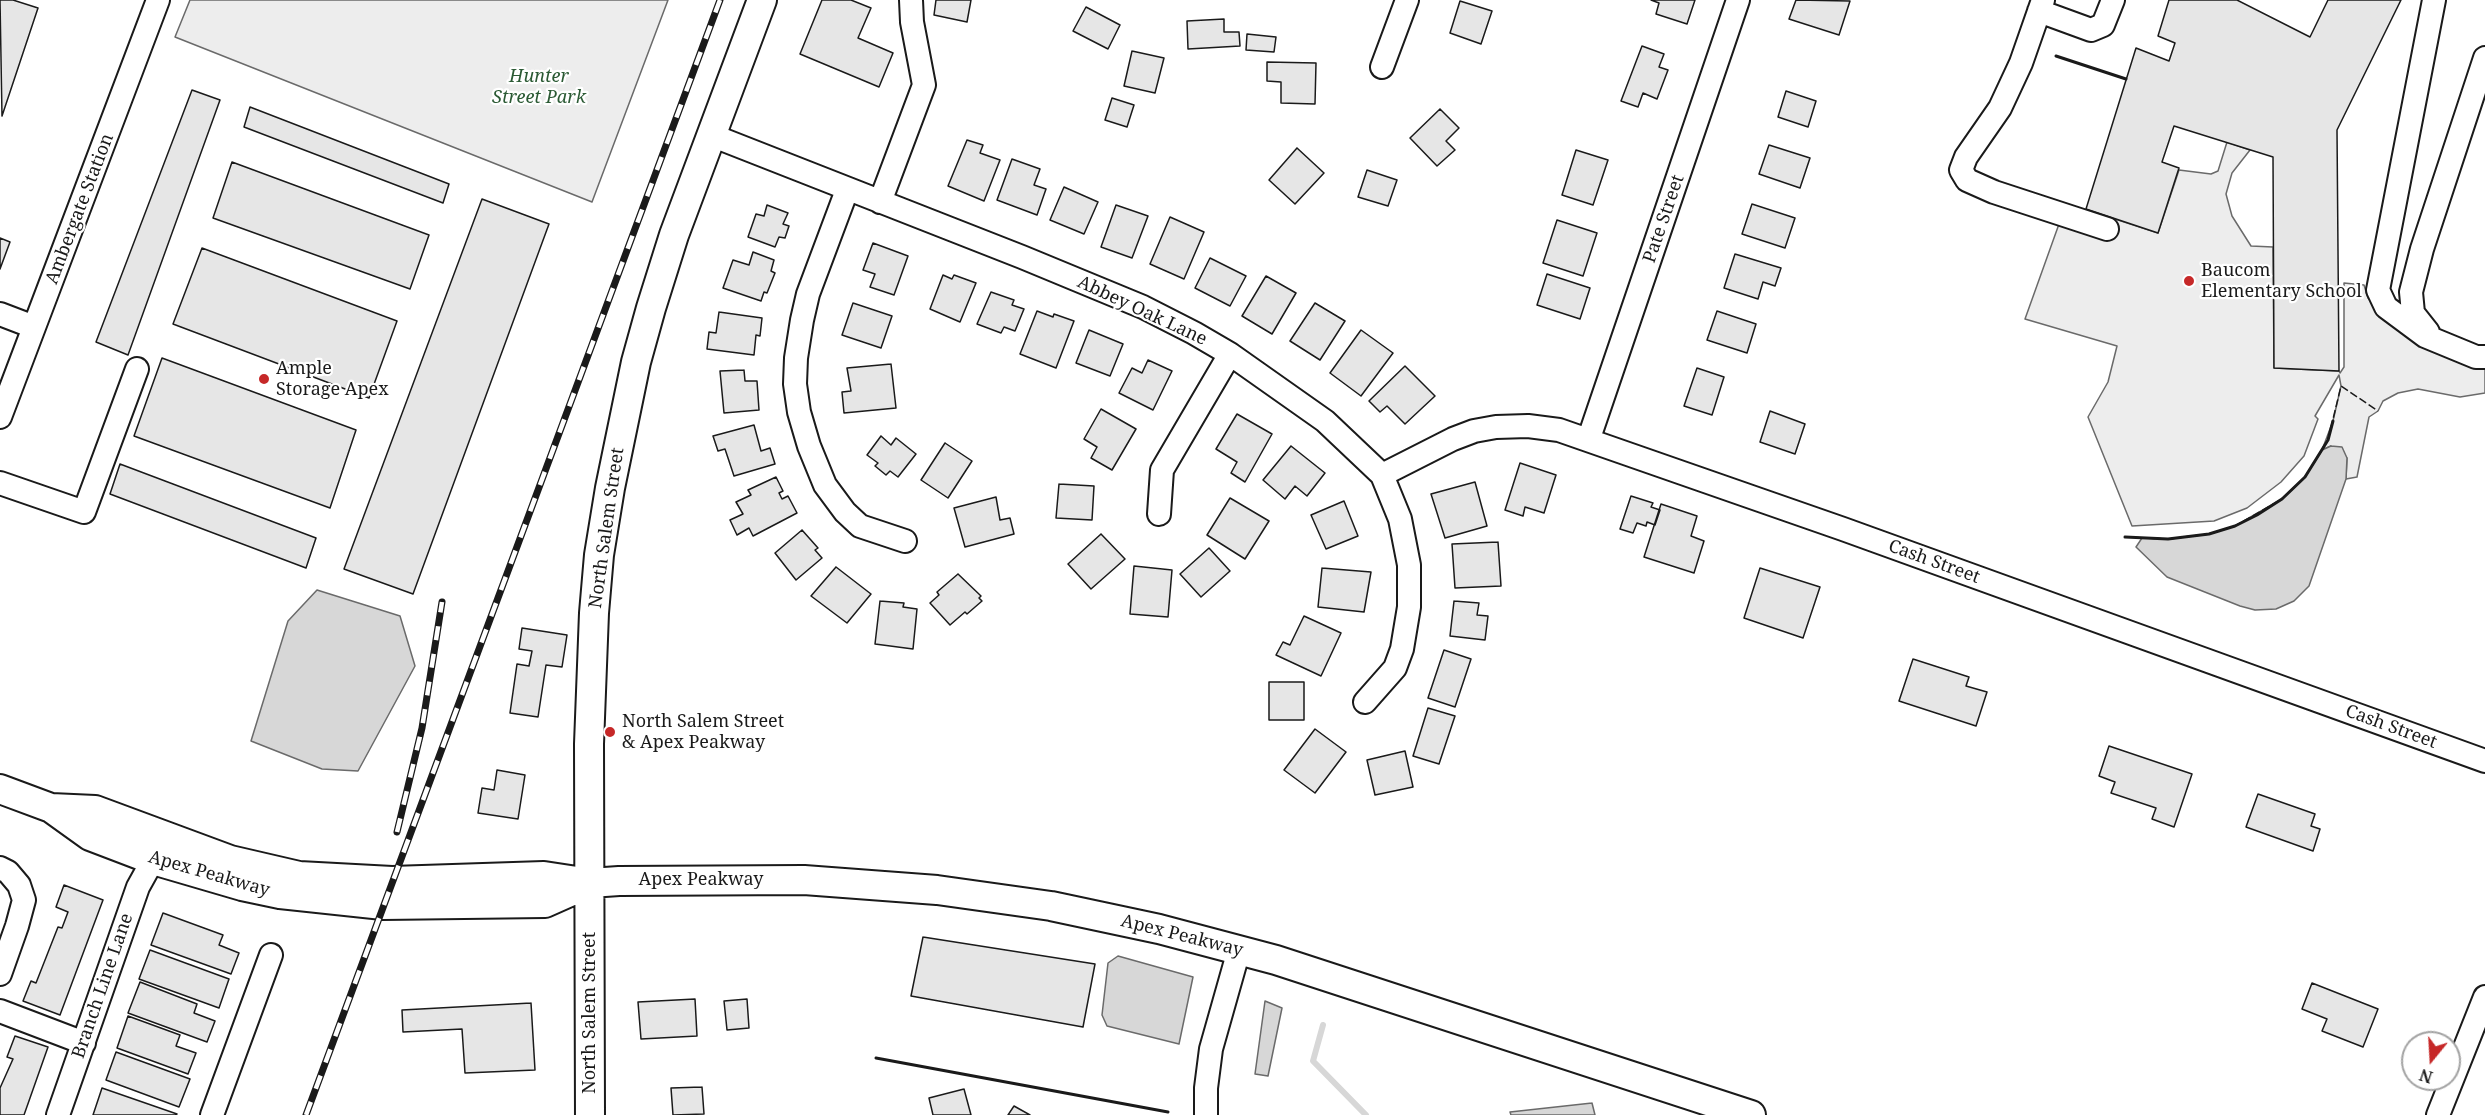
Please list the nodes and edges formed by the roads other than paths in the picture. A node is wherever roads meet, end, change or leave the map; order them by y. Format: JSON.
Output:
{"nodes":[{"id":1,"x":159,"y":0,"type":"edge"},
{"id":2,"x":762,"y":0,"type":"edge"},
{"id":3,"x":911,"y":0,"type":"edge"},
{"id":4,"x":1407,"y":0,"type":"edge"},
{"id":5,"x":1738,"y":0,"type":"edge"},
{"id":6,"x":2113,"y":0,"type":"edge"},
{"id":7,"x":2434,"y":0,"type":"edge"},
{"id":8,"x":2041,"y":6,"type":"edge"},
{"id":9,"x":2485,"y":58,"type":"edge"},
{"id":10,"x":1383,"y":67,"type":"dead end"},
{"id":11,"x":711,"y":135,"type":"junction"},
{"id":12,"x":848,"y":190,"type":"junction"},
{"id":13,"x":880,"y":202,"type":"junction"},
{"id":14,"x":2107,"y":229,"type":"dead end"},
{"id":15,"x":0,"y":314,"type":"edge"},
{"id":16,"x":34,"y":327,"type":"junction"},
{"id":17,"x":2445,"y":346,"type":"junction"},
{"id":18,"x":1230,"y":354,"type":"junction"},
{"id":19,"x":2485,"y":357,"type":"edge"},
{"id":20,"x":137,"y":369,"type":"dead end"},
{"id":21,"x":0,"y":417,"type":"edge"},
{"id":22,"x":1589,"y":438,"type":"junction"},
{"id":23,"x":1382,"y":475,"type":"junction"},
{"id":24,"x":0,"y":483,"type":"edge"},
{"id":25,"x":1159,"y":514,"type":"dead end"},
{"id":26,"x":905,"y":541,"type":"dead end"},
{"id":27,"x":1365,"y":702,"type":"dead end"},
{"id":28,"x":2485,"y":761,"type":"edge"},
{"id":29,"x":0,"y":789,"type":"edge"},
{"id":30,"x":51,"y":808,"type":"junction"},
{"id":31,"x":153,"y":860,"type":"junction"},
{"id":32,"x":0,"y":868,"type":"edge"},
{"id":33,"x":590,"y":883,"type":"junction"},
{"id":34,"x":1239,"y":950,"type":"junction"},
{"id":35,"x":271,"y":955,"type":"dead end"},
{"id":36,"x":0,"y":974,"type":"edge"},
{"id":37,"x":2485,"y":997,"type":"edge"},
{"id":38,"x":0,"y":1011,"type":"edge"},
{"id":39,"x":84,"y":1042,"type":"junction"},
{"id":40,"x":58,"y":1115,"type":"edge"},
{"id":41,"x":212,"y":1115,"type":"edge"},
{"id":42,"x":590,"y":1115,"type":"edge"},
{"id":43,"x":1206,"y":1115,"type":"edge"},
{"id":44,"x":1751,"y":1115,"type":"edge"},
{"id":45,"x":2438,"y":1115,"type":"edge"}],
"edges":[{"from":1,"to":16,"type":"street","name":"Ambergate Station"},
{"from":2,"to":11,"type":"main road","name":"North Salem Street"},
{"from":3,"to":13,"type":"street"},
{"from":4,"to":10,"type":"street"},
{"from":5,"to":22,"type":"street","name":"Pate Street"},
{"from":6,"to":8,"type":"street"},
{"from":7,"to":17,"type":"street"},
{"from":8,"to":14,"type":"street"},
{"from":9,"to":17,"type":"street"},
{"from":11,"to":12,"type":"street","name":"Abbey Oak Lane"},
{"from":11,"to":33,"type":"main road","name":"North Salem Street"},
{"from":12,"to":13,"type":"street","name":"Abbey Oak Lane"},
{"from":12,"to":26,"type":"street"},
{"from":13,"to":18,"type":"street","name":"Abbey Oak Lane"},
{"from":15,"to":16,"type":"street"},
{"from":16,"to":21,"type":"street","name":"Ambergate Station"},
{"from":17,"to":19,"type":"street"},
{"from":18,"to":23,"type":"street","name":"Abbey Oak Lane"},
{"from":18,"to":25,"type":"street"},
{"from":20,"to":24,"type":"street"},
{"from":22,"to":23,"type":"street","name":"Cash Street"},
{"from":22,"to":28,"type":"street","name":"Cash Street"},
{"from":23,"to":27,"type":"street","name":"Abbey Oak Lane"},
{"from":29,"to":30,"type":"main road","name":"Apex Peakway"},
{"from":30,"to":31,"type":"main road","name":"Apex Peakway"},
{"from":30,"to":33,"type":"main road","name":"Apex Peakway"},
{"from":31,"to":33,"type":"main road","name":"Apex Peakway"},
{"from":31,"to":39,"type":"street","name":"Branch Line Lane"},
{"from":32,"to":36,"type":"street"},
{"from":33,"to":34,"type":"main road","name":"Apex Peakway"},
{"from":33,"to":42,"type":"main road","name":"North Salem Street"},
{"from":34,"to":43,"type":"street"},
{"from":34,"to":44,"type":"main road","name":"Apex Peakway"},
{"from":35,"to":41,"type":"street"},
{"from":37,"to":45,"type":"street"},
{"from":38,"to":39,"type":"street"},
{"from":39,"to":40,"type":"street","name":"Branch Line Lane"}]}
